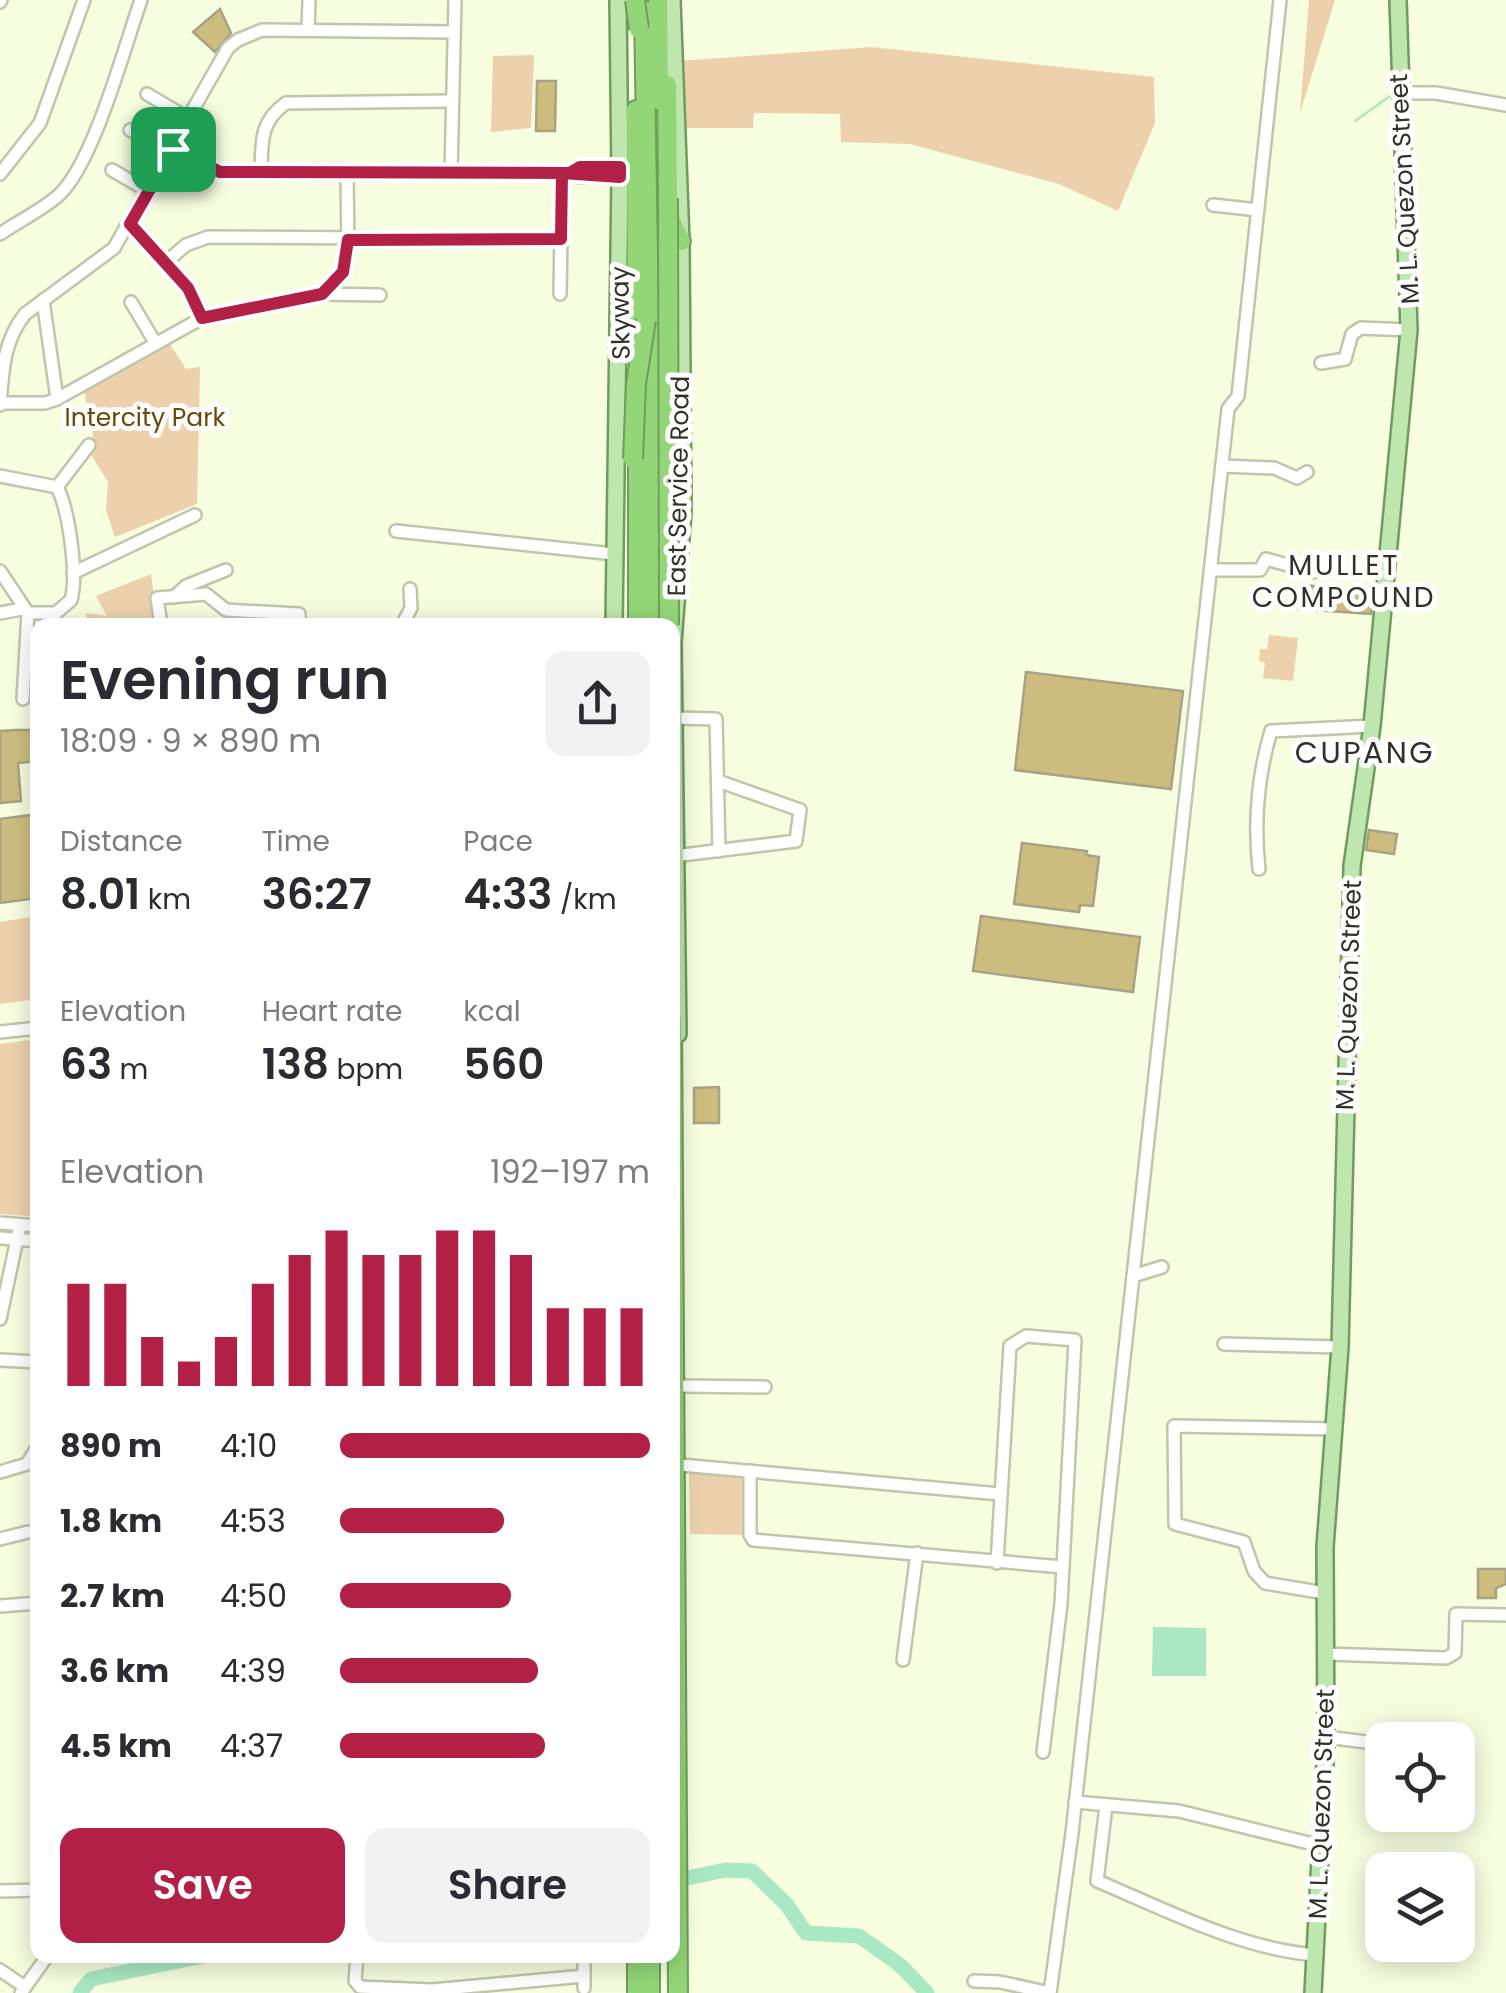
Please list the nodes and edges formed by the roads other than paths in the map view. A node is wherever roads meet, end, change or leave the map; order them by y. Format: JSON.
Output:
{"nodes":[{"id":1,"x":84,"y":0,"type":"edge"},
{"id":2,"x":141,"y":0,"type":"edge"},
{"id":3,"x":309,"y":0,"type":"edge"},
{"id":4,"x":455,"y":0,"type":"edge"},
{"id":5,"x":618,"y":0,"type":"edge"},
{"id":6,"x":635,"y":0,"type":"edge"},
{"id":7,"x":642,"y":0,"type":"edge"},
{"id":8,"x":665,"y":0,"type":"edge"},
{"id":9,"x":1280,"y":0,"type":"edge"},
{"id":10,"x":1398,"y":0,"type":"edge"},
{"id":11,"x":308,"y":30,"type":"junction"},
{"id":12,"x":454,"y":32,"type":"junction"},
{"id":13,"x":1398,"y":93,"type":"junction"},
{"id":14,"x":147,"y":94,"type":"dead end"},
{"id":15,"x":452,"y":100,"type":"junction"},
{"id":16,"x":1506,"y":105,"type":"edge"},
{"id":17,"x":190,"y":119,"type":"junction"},
{"id":18,"x":130,"y":130,"type":"dead end"},
{"id":19,"x":172,"y":152,"type":"junction"},
{"id":20,"x":112,"y":170,"type":"dead end"},
{"id":21,"x":620,"y":172,"type":"junction"},
{"id":22,"x":566,"y":173,"type":"junction"},
{"id":23,"x":0,"y":174,"type":"edge"},
{"id":24,"x":260,"y":174,"type":"junction"},
{"id":25,"x":347,"y":174,"type":"junction"},
{"id":26,"x":451,"y":174,"type":"junction"},
{"id":27,"x":148,"y":191,"type":"junction"},
{"id":28,"x":664,"y":198,"type":"junction"},
{"id":29,"x":1213,"y":205,"type":"dead end"},
{"id":30,"x":1258,"y":210,"type":"junction"},
{"id":31,"x":130,"y":224,"type":"junction"},
{"id":32,"x":0,"y":234,"type":"edge"},
{"id":33,"x":561,"y":239,"type":"junction"},
{"id":34,"x":348,"y":240,"type":"junction"},
{"id":35,"x":681,"y":241,"type":"junction"},
{"id":36,"x":166,"y":262,"type":"junction"},
{"id":37,"x":322,"y":294,"type":"junction"},
{"id":38,"x":560,"y":294,"type":"dead end"},
{"id":39,"x":380,"y":295,"type":"dead end"},
{"id":40,"x":43,"y":300,"type":"junction"},
{"id":41,"x":131,"y":302,"type":"dead end"},
{"id":42,"x":202,"y":318,"type":"junction"},
{"id":43,"x":646,"y":320,"type":"junction"},
{"id":44,"x":1409,"y":330,"type":"junction"},
{"id":45,"x":156,"y":344,"type":"junction"},
{"id":46,"x":1322,"y":363,"type":"dead end"},
{"id":47,"x":58,"y":399,"type":"junction"},
{"id":48,"x":0,"y":404,"type":"edge"},
{"id":49,"x":89,"y":445,"type":"dead end"},
{"id":50,"x":1222,"y":466,"type":"junction"},
{"id":51,"x":1308,"y":472,"type":"dead end"},
{"id":52,"x":0,"y":476,"type":"edge"},
{"id":53,"x":56,"y":487,"type":"junction"},
{"id":54,"x":192,"y":517,"type":"dead end"},
{"id":55,"x":396,"y":530,"type":"dead end"},
{"id":56,"x":614,"y":554,"type":"junction"},
{"id":57,"x":226,"y":570,"type":"dead end"},
{"id":58,"x":1212,"y":570,"type":"junction"},
{"id":59,"x":0,"y":571,"type":"edge"},
{"id":60,"x":1313,"y":572,"type":"dead end"},
{"id":61,"x":73,"y":573,"type":"junction"},
{"id":62,"x":204,"y":579,"type":"junction"},
{"id":63,"x":410,"y":589,"type":"dead end"},
{"id":64,"x":206,"y":594,"type":"junction"},
{"id":65,"x":174,"y":597,"type":"junction"},
{"id":66,"x":25,"y":611,"type":"junction"},
{"id":67,"x":0,"y":613,"type":"edge"},
{"id":68,"x":54,"y":618,"type":"edge"},
{"id":69,"x":59,"y":618,"type":"edge"},
{"id":70,"x":160,"y":618,"type":"edge"},
{"id":71,"x":299,"y":618,"type":"edge"},
{"id":72,"x":405,"y":618,"type":"edge"},
{"id":73,"x":614,"y":618,"type":"edge"},
{"id":74,"x":628,"y":618,"type":"edge"},
{"id":75,"x":642,"y":618,"type":"edge"},
{"id":76,"x":642,"y":618,"type":"edge"},
{"id":77,"x":658,"y":618,"type":"edge"},
{"id":78,"x":658,"y":618,"type":"edge"},
{"id":79,"x":669,"y":618,"type":"edge"},
{"id":80,"x":674,"y":618,"type":"edge"},
{"id":81,"x":23,"y":699,"type":"dead end"},
{"id":82,"x":680,"y":718,"type":"edge"},
{"id":83,"x":1372,"y":726,"type":"junction"},
{"id":84,"x":718,"y":781,"type":"junction"},
{"id":85,"x":720,"y":852,"type":"junction"},
{"id":86,"x":680,"y":855,"type":"edge"},
{"id":87,"x":1260,"y":869,"type":"dead end"},
{"id":88,"x":30,"y":1029,"type":"edge"},
{"id":89,"x":0,"y":1032,"type":"edge"},
{"id":90,"x":0,"y":1223,"type":"edge"},
{"id":91,"x":20,"y":1224,"type":"junction"},
{"id":92,"x":30,"y":1225,"type":"edge"},
{"id":93,"x":0,"y":1238,"type":"edge"},
{"id":94,"x":18,"y":1240,"type":"junction"},
{"id":95,"x":30,"y":1241,"type":"edge"},
{"id":96,"x":1162,"y":1267,"type":"dead end"},
{"id":97,"x":1133,"y":1276,"type":"junction"},
{"id":98,"x":0,"y":1319,"type":"edge"},
{"id":99,"x":1224,"y":1344,"type":"dead end"},
{"id":100,"x":1340,"y":1347,"type":"junction"},
{"id":101,"x":0,"y":1360,"type":"edge"},
{"id":102,"x":30,"y":1362,"type":"edge"},
{"id":103,"x":680,"y":1386,"type":"joint"},
{"id":104,"x":765,"y":1387,"type":"dead end"},
{"id":105,"x":1334,"y":1429,"type":"junction"},
{"id":106,"x":30,"y":1459,"type":"edge"},
{"id":107,"x":681,"y":1465,"type":"junction"},
{"id":108,"x":750,"y":1471,"type":"junction"},
{"id":109,"x":0,"y":1472,"type":"edge"},
{"id":110,"x":1000,"y":1494,"type":"junction"},
{"id":111,"x":28,"y":1532,"type":"dead end"},
{"id":112,"x":0,"y":1539,"type":"edge"},
{"id":113,"x":917,"y":1553,"type":"junction"},
{"id":114,"x":997,"y":1563,"type":"junction"},
{"id":115,"x":1063,"y":1567,"type":"junction"},
{"id":116,"x":1325,"y":1594,"type":"junction"},
{"id":117,"x":30,"y":1603,"type":"edge"},
{"id":118,"x":0,"y":1606,"type":"edge"},
{"id":119,"x":1506,"y":1615,"type":"edge"},
{"id":120,"x":1326,"y":1654,"type":"junction"},
{"id":121,"x":903,"y":1660,"type":"dead end"},
{"id":122,"x":1326,"y":1737,"type":"junction"},
{"id":123,"x":1365,"y":1742,"type":"edge"},
{"id":124,"x":1043,"y":1752,"type":"dead end"},
{"id":125,"x":1075,"y":1802,"type":"junction"},
{"id":126,"x":1106,"y":1806,"type":"junction"},
{"id":127,"x":1322,"y":1846,"type":"junction"},
{"id":128,"x":680,"y":1885,"type":"edge"},
{"id":129,"x":30,"y":1890,"type":"edge"},
{"id":130,"x":0,"y":1891,"type":"edge"},
{"id":131,"x":1316,"y":1956,"type":"junction"},
{"id":132,"x":42,"y":1963,"type":"edge"},
{"id":133,"x":357,"y":1963,"type":"edge"},
{"id":134,"x":584,"y":1963,"type":"edge"},
{"id":135,"x":635,"y":1963,"type":"edge"},
{"id":136,"x":655,"y":1963,"type":"edge"},
{"id":137,"x":669,"y":1963,"type":"edge"},
{"id":138,"x":0,"y":1970,"type":"edge"},
{"id":139,"x":974,"y":1982,"type":"dead end"},
{"id":140,"x":480,"y":1989,"type":"edge"},
{"id":141,"x":23,"y":1990,"type":"edge"},
{"id":142,"x":635,"y":1993,"type":"edge"},
{"id":143,"x":655,"y":1993,"type":"edge"},
{"id":144,"x":670,"y":1993,"type":"edge"},
{"id":145,"x":681,"y":1993,"type":"edge"},
{"id":146,"x":1050,"y":1993,"type":"edge"},
{"id":147,"x":1312,"y":1993,"type":"edge"}],
"edges":[{"from":1,"to":23,"type":"street"},
{"from":2,"to":32,"type":"street"},
{"from":3,"to":11,"type":"street"},
{"from":4,"to":12,"type":"street"},
{"from":5,"to":21,"type":"main road"},
{"from":6,"to":43,"type":"highway","name":"Skyway","bridge":true},
{"from":6,"to":75,"type":"highway"},
{"from":7,"to":77,"type":"highway","name":"Skyway","bridge":true},
{"from":8,"to":28,"type":"highway"},
{"from":8,"to":35,"type":"main road","name":"East Service Road"},
{"from":9,"to":30,"type":"street"},
{"from":10,"to":13,"type":"main road","name":"M. L. Quezon Street"},
{"from":11,"to":12,"type":"street"},
{"from":11,"to":17,"type":"street"},
{"from":12,"to":15,"type":"street"},
{"from":13,"to":16,"type":"street"},
{"from":13,"to":44,"type":"main road","name":"M. L. Quezon Street"},
{"from":14,"to":17,"type":"street"},
{"from":15,"to":24,"type":"street"},
{"from":15,"to":26,"type":"street"},
{"from":17,"to":19,"type":"street"},
{"from":18,"to":19,"type":"street"},
{"from":19,"to":24,"type":"street"},
{"from":19,"to":27,"type":"street"},
{"from":20,"to":27,"type":"street"},
{"from":21,"to":22,"type":"street"},
{"from":21,"to":56,"type":"main road"},
{"from":22,"to":26,"type":"street"},
{"from":22,"to":33,"type":"street"},
{"from":24,"to":25,"type":"street"},
{"from":25,"to":26,"type":"street"},
{"from":25,"to":34,"type":"street"},
{"from":27,"to":31,"type":"street"},
{"from":28,"to":35,"type":"highway"},
{"from":28,"to":78,"type":"highway"},
{"from":28,"to":79,"type":"highway","bridge":true},
{"from":29,"to":30,"type":"street"},
{"from":30,"to":50,"type":"street"},
{"from":31,"to":36,"type":"street"},
{"from":31,"to":40,"type":"street"},
{"from":33,"to":34,"type":"street"},
{"from":33,"to":38,"type":"street"},
{"from":34,"to":36,"type":"street"},
{"from":34,"to":37,"type":"street"},
{"from":35,"to":80,"type":"main road","name":"East Service Road"},
{"from":36,"to":42,"type":"street"},
{"from":37,"to":39,"type":"street"},
{"from":37,"to":42,"type":"street"},
{"from":40,"to":47,"type":"street"},
{"from":40,"to":48,"type":"street"},
{"from":41,"to":45,"type":"street"},
{"from":42,"to":45,"type":"street"},
{"from":43,"to":74,"type":"highway","bridge":true},
{"from":43,"to":76,"type":"highway","name":"Skyway","bridge":true},
{"from":44,"to":46,"type":"street"},
{"from":44,"to":83,"type":"main road","name":"M. L. Quezon Street"},
{"from":45,"to":47,"type":"street"},
{"from":47,"to":48,"type":"street"},
{"from":49,"to":53,"type":"street"},
{"from":50,"to":51,"type":"street"},
{"from":50,"to":58,"type":"street"},
{"from":52,"to":53,"type":"street"},
{"from":53,"to":61,"type":"street"},
{"from":54,"to":61,"type":"street"},
{"from":55,"to":56,"type":"street"},
{"from":56,"to":73,"type":"main road"},
{"from":57,"to":62,"type":"street"},
{"from":58,"to":60,"type":"street"},
{"from":58,"to":97,"type":"street"},
{"from":59,"to":66,"type":"street"},
{"from":61,"to":69,"type":"street"},
{"from":62,"to":64,"type":"street"},
{"from":62,"to":65,"type":"street"},
{"from":63,"to":72,"type":"street"},
{"from":64,"to":65,"type":"street"},
{"from":64,"to":71,"type":"street"},
{"from":65,"to":70,"type":"street"},
{"from":66,"to":67,"type":"street"},
{"from":66,"to":68,"type":"street"},
{"from":66,"to":81,"type":"street"},
{"from":82,"to":84,"type":"street"},
{"from":83,"to":87,"type":"street"},
{"from":83,"to":100,"type":"main road","name":"M. L. Quezon Street"},
{"from":84,"to":85,"type":"street"},
{"from":84,"to":85,"type":"street"},
{"from":85,"to":86,"type":"street"},
{"from":88,"to":89,"type":"street"},
{"from":90,"to":91,"type":"street"},
{"from":91,"to":92,"type":"street"},
{"from":91,"to":94,"type":"street"},
{"from":93,"to":94,"type":"street"},
{"from":94,"to":95,"type":"street"},
{"from":94,"to":98,"type":"street"},
{"from":96,"to":97,"type":"street"},
{"from":97,"to":125,"type":"street"},
{"from":99,"to":100,"type":"street"},
{"from":100,"to":105,"type":"main road","name":"M. L. Quezon Street"},
{"from":101,"to":102,"type":"street"},
{"from":103,"to":104,"type":"street"},
{"from":103,"to":107,"type":"main road","name":"East Service Road"},
{"from":105,"to":116,"type":"main road","name":"M. L. Quezon Street"},
{"from":105,"to":116,"type":"street"},
{"from":106,"to":109,"type":"street"},
{"from":107,"to":108,"type":"street"},
{"from":107,"to":145,"type":"main road","name":"East Service Road"},
{"from":108,"to":110,"type":"street"},
{"from":108,"to":113,"type":"street"},
{"from":110,"to":114,"type":"street"},
{"from":110,"to":115,"type":"street"},
{"from":111,"to":112,"type":"street"},
{"from":113,"to":114,"type":"street"},
{"from":113,"to":121,"type":"street"},
{"from":114,"to":115,"type":"street"},
{"from":115,"to":124,"type":"street"},
{"from":116,"to":120,"type":"main road","name":"M. L. Quezon Street"},
{"from":117,"to":118,"type":"street"},
{"from":119,"to":120,"type":"street"},
{"from":120,"to":122,"type":"main road","name":"M. L. Quezon Street"},
{"from":122,"to":123,"type":"street"},
{"from":122,"to":127,"type":"main road","name":"M. L. Quezon Street"},
{"from":125,"to":126,"type":"street"},
{"from":125,"to":146,"type":"street"},
{"from":126,"to":127,"type":"street"},
{"from":126,"to":131,"type":"street"},
{"from":127,"to":131,"type":"main road","name":"M. L. Quezon Street"},
{"from":128,"to":145,"type":"highway"},
{"from":129,"to":130,"type":"street"},
{"from":131,"to":147,"type":"main road","name":"M. L. Quezon Street"},
{"from":132,"to":141,"type":"street"},
{"from":133,"to":140,"type":"street"},
{"from":134,"to":140,"type":"street"},
{"from":135,"to":142,"type":"highway"},
{"from":136,"to":143,"type":"highway"},
{"from":137,"to":144,"type":"highway"},
{"from":138,"to":141,"type":"street"},
{"from":139,"to":146,"type":"street"}]}
